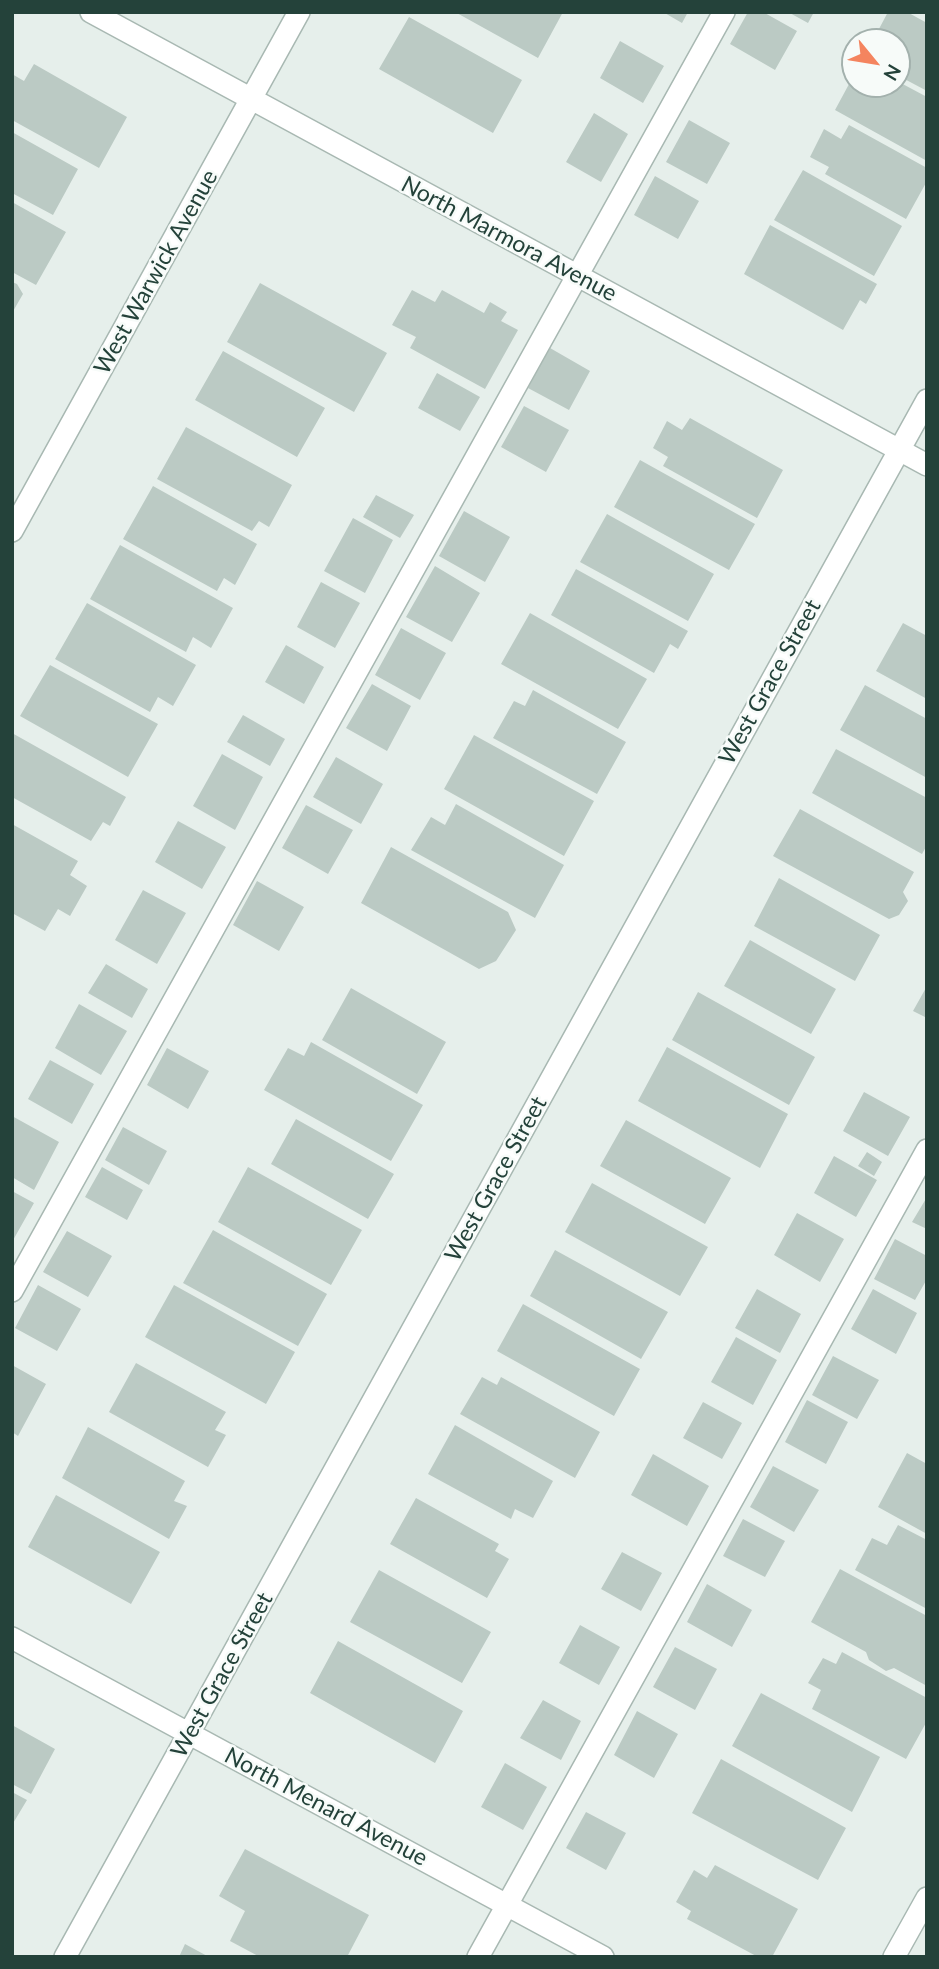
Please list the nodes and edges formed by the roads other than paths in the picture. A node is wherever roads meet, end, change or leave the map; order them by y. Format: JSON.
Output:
{"nodes":[{"id":1,"x":91,"y":12,"type":"edge"},
{"id":2,"x":299,"y":12,"type":"edge"},
{"id":3,"x":724,"y":12,"type":"edge"},
{"id":4,"x":251,"y":99,"type":"junction"},
{"id":5,"x":577,"y":276,"type":"junction"},
{"id":6,"x":927,"y":400,"type":"edge"},
{"id":7,"x":899,"y":450,"type":"junction"},
{"id":8,"x":927,"y":465,"type":"edge"},
{"id":9,"x":12,"y":531,"type":"edge"},
{"id":10,"x":927,"y":1150,"type":"edge"},
{"id":11,"x":12,"y":1291,"type":"edge"},
{"id":12,"x":12,"y":1638,"type":"edge"},
{"id":13,"x":190,"y":1733,"type":"junction"},
{"id":14,"x":927,"y":1898,"type":"edge"},
{"id":15,"x":507,"y":1905,"type":"junction"},
{"id":16,"x":65,"y":1957,"type":"edge"},
{"id":17,"x":478,"y":1957,"type":"edge"},
{"id":18,"x":603,"y":1957,"type":"edge"},
{"id":19,"x":894,"y":1957,"type":"edge"}],
"edges":[{"from":1,"to":4,"type":"street","name":"North Marmora Avenue"},
{"from":2,"to":4,"type":"street","name":"West Warwick Avenue"},
{"from":3,"to":5,"type":"street"},
{"from":4,"to":5,"type":"street","name":"North Marmora Avenue"},
{"from":4,"to":9,"type":"street","name":"West Warwick Avenue"},
{"from":5,"to":7,"type":"street","name":"North Marmora Avenue"},
{"from":5,"to":11,"type":"street"},
{"from":6,"to":7,"type":"street","name":"West Grace Street"},
{"from":7,"to":8,"type":"street","name":"North Marmora Avenue"},
{"from":7,"to":13,"type":"street","name":"West Grace Street"},
{"from":10,"to":15,"type":"street"},
{"from":12,"to":13,"type":"street","name":"North Menard Avenue"},
{"from":13,"to":15,"type":"street","name":"North Menard Avenue"},
{"from":13,"to":16,"type":"street","name":"West Grace Street"},
{"from":14,"to":19,"type":"street"},
{"from":15,"to":17,"type":"street"},
{"from":15,"to":18,"type":"street","name":"North Menard Avenue"}]}
